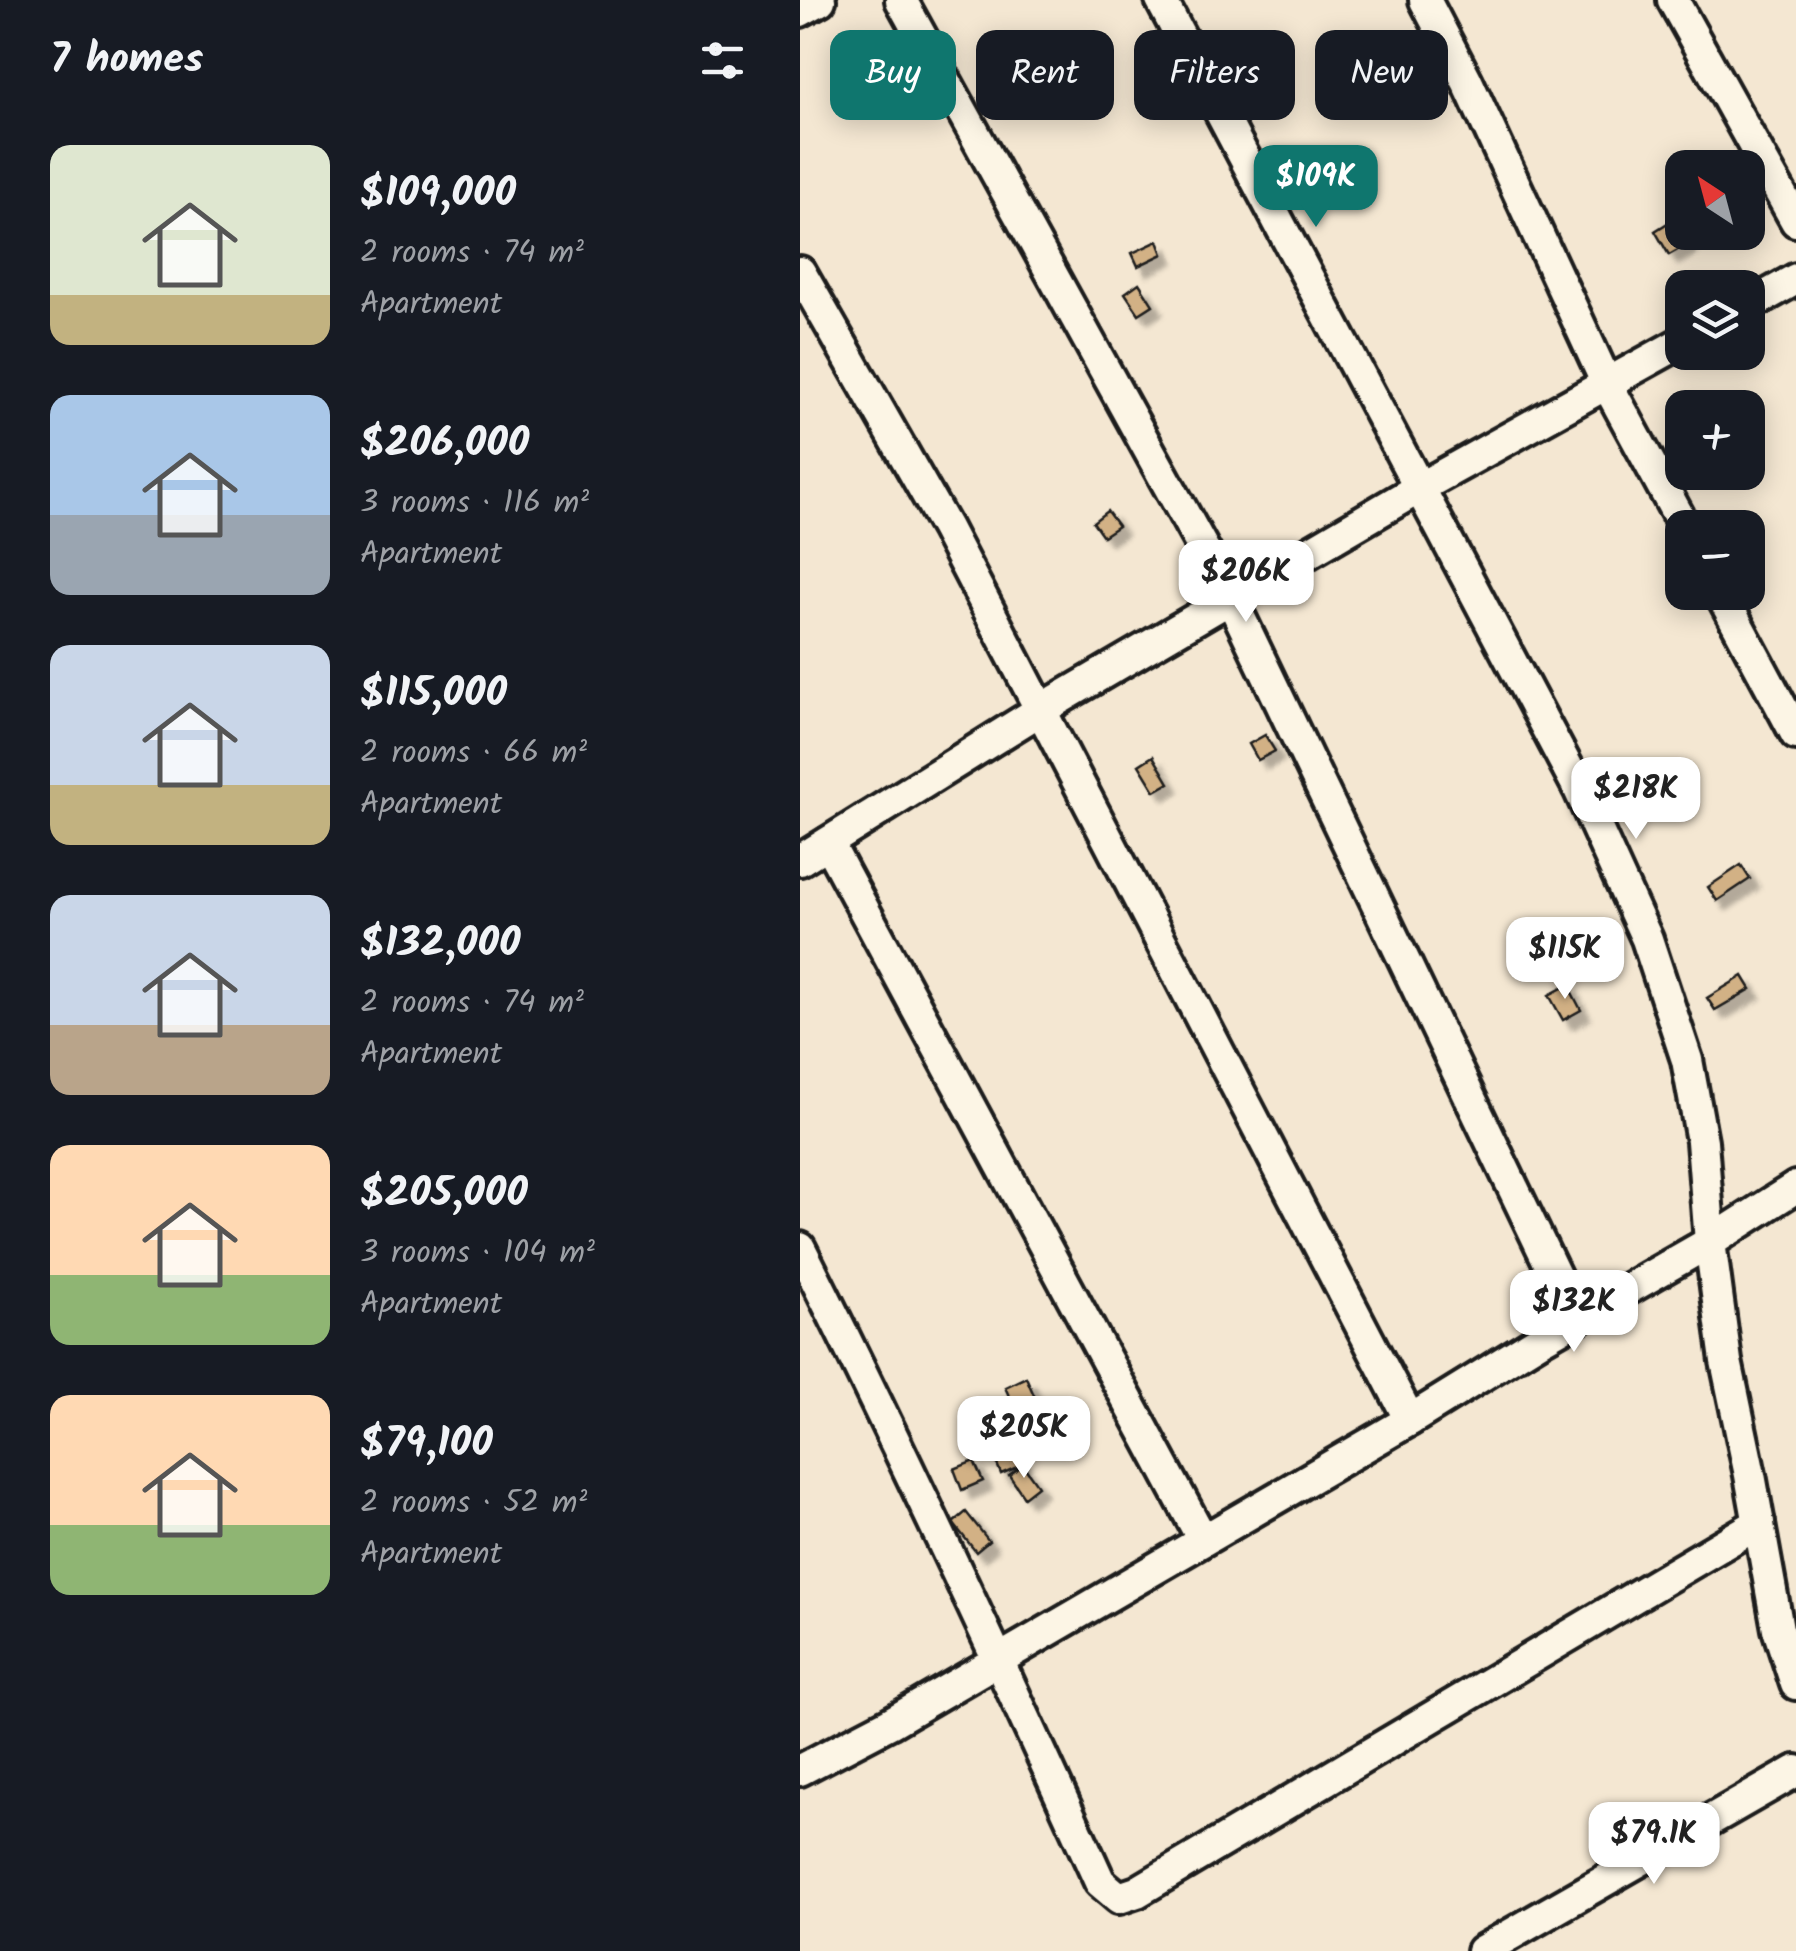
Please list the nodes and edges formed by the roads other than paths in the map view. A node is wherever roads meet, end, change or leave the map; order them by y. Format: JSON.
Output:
{"nodes":[{"id":1,"x":820,"y":0,"type":"edge"},
{"id":2,"x":901,"y":0,"type":"edge"},
{"id":3,"x":1161,"y":0,"type":"edge"},
{"id":4,"x":1425,"y":0,"type":"edge"},
{"id":5,"x":1673,"y":0,"type":"edge"},
{"id":6,"x":800,"y":11,"type":"edge"},
{"id":7,"x":1796,"y":221,"type":"edge"},
{"id":8,"x":800,"y":272,"type":"edge"},
{"id":9,"x":1796,"y":279,"type":"edge"},
{"id":10,"x":1765,"y":296,"type":"edge"},
{"id":11,"x":1665,"y":352,"type":"edge"},
{"id":12,"x":1607,"y":384,"type":"junction"},
{"id":13,"x":1419,"y":488,"type":"junction"},
{"id":14,"x":1675,"y":510,"type":"edge"},
{"id":15,"x":1231,"y":598,"type":"junction"},
{"id":16,"x":1730,"y":610,"type":"edge"},
{"id":17,"x":1042,"y":709,"type":"junction"},
{"id":18,"x":1796,"y":734,"type":"edge"},
{"id":19,"x":828,"y":843,"type":"junction"},
{"id":20,"x":800,"y":860,"type":"edge"},
{"id":21,"x":1796,"y":1186,"type":"edge"},
{"id":22,"x":1710,"y":1242,"type":"junction"},
{"id":23,"x":800,"y":1248,"type":"edge"},
{"id":24,"x":1576,"y":1319,"type":"junction"},
{"id":25,"x":1410,"y":1420,"type":"junction"},
{"id":26,"x":1759,"y":1524,"type":"junction"},
{"id":27,"x":1203,"y":1540,"type":"junction"},
{"id":28,"x":998,"y":1658,"type":"junction"},
{"id":29,"x":1796,"y":1684,"type":"edge"},
{"id":30,"x":800,"y":1770,"type":"edge"},
{"id":31,"x":1796,"y":1770,"type":"edge"},
{"id":32,"x":1482,"y":1951,"type":"edge"}],
"edges":[{"from":1,"to":6,"type":"street"},
{"from":2,"to":15,"type":"street"},
{"from":3,"to":13,"type":"street"},
{"from":4,"to":12,"type":"street"},
{"from":5,"to":7,"type":"street"},
{"from":8,"to":17,"type":"street"},
{"from":9,"to":10,"type":"street"},
{"from":11,"to":12,"type":"street"},
{"from":12,"to":13,"type":"street"},
{"from":12,"to":14,"type":"street"},
{"from":13,"to":15,"type":"street"},
{"from":13,"to":22,"type":"street"},
{"from":15,"to":17,"type":"street"},
{"from":15,"to":24,"type":"street"},
{"from":16,"to":18,"type":"street"},
{"from":17,"to":19,"type":"street"},
{"from":17,"to":25,"type":"street"},
{"from":19,"to":20,"type":"street"},
{"from":19,"to":27,"type":"street"},
{"from":21,"to":22,"type":"street"},
{"from":22,"to":24,"type":"street"},
{"from":22,"to":26,"type":"street"},
{"from":23,"to":28,"type":"street"},
{"from":24,"to":25,"type":"street"},
{"from":25,"to":27,"type":"street"},
{"from":26,"to":28,"type":"street"},
{"from":26,"to":29,"type":"street"},
{"from":27,"to":28,"type":"street"},
{"from":28,"to":30,"type":"street"},
{"from":31,"to":32,"type":"street"}]}
